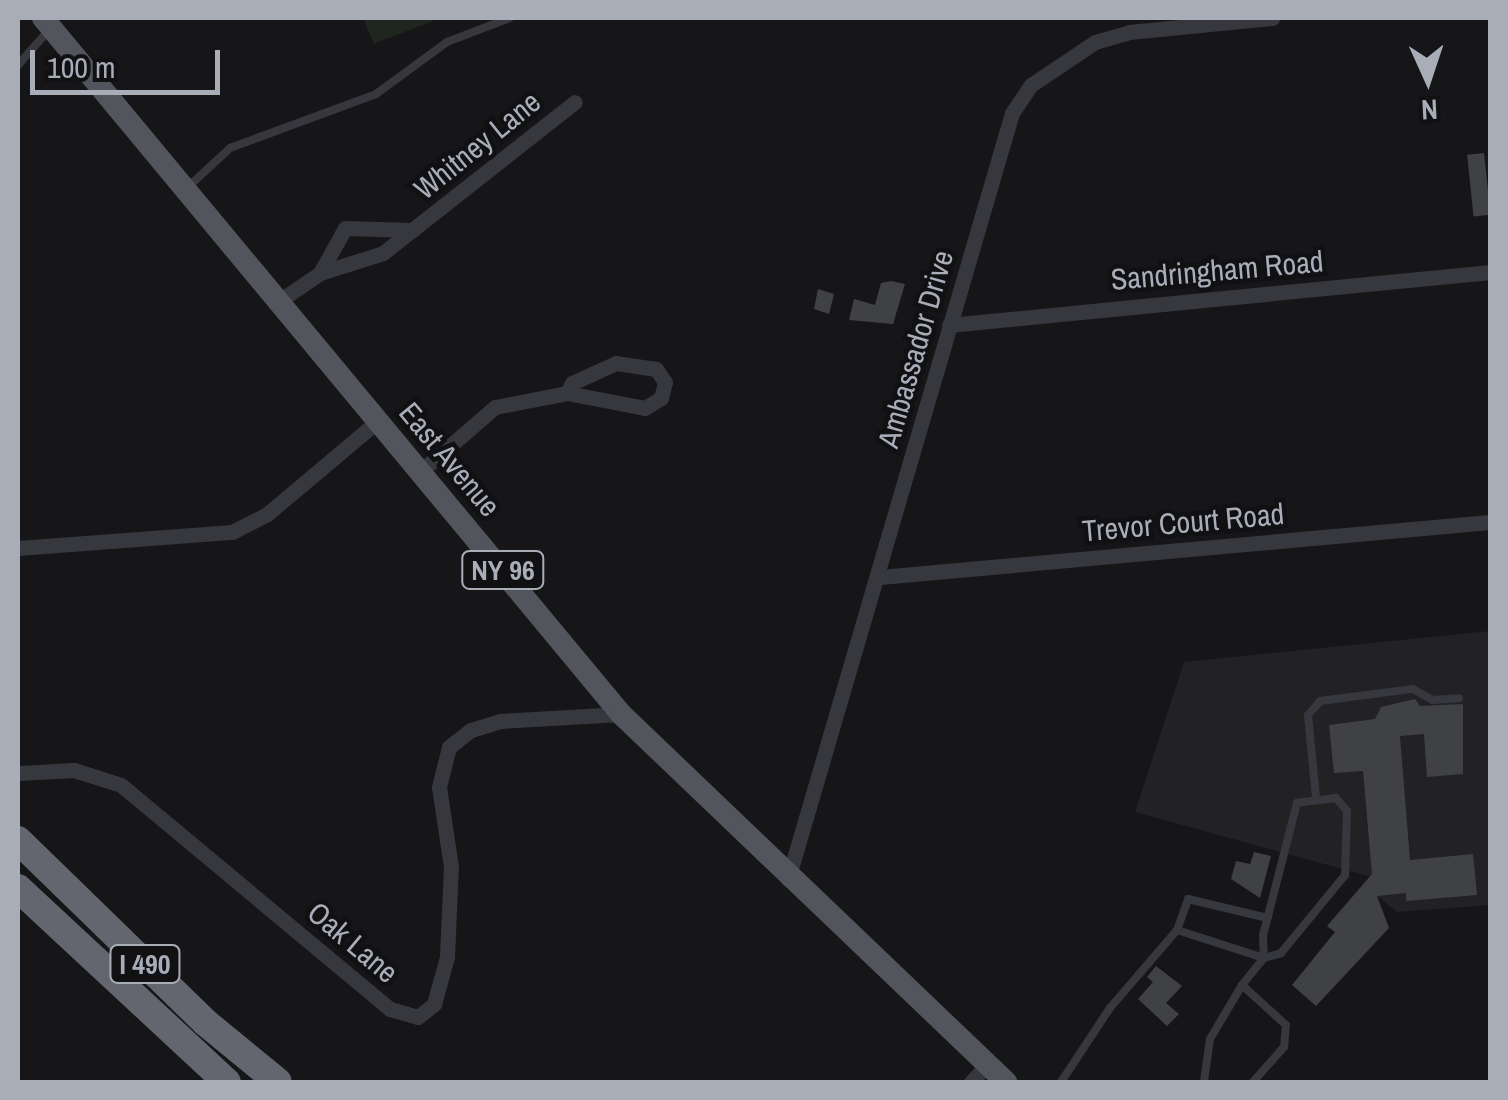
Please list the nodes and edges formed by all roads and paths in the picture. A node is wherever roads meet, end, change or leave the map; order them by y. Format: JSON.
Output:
{"nodes":[{"id":1,"x":510,"y":18,"type":"edge"},
{"id":2,"x":1272,"y":18,"type":"edge"},
{"id":3,"x":47,"y":22,"type":"edge"},
{"id":4,"x":18,"y":65,"type":"edge"},
{"id":5,"x":575,"y":102,"type":"dead end"},
{"id":6,"x":186,"y":189,"type":"junction"},
{"id":7,"x":413,"y":230,"type":"junction"},
{"id":8,"x":1490,"y":272,"type":"edge"},
{"id":9,"x":320,"y":273,"type":"junction"},
{"id":10,"x":280,"y":301,"type":"junction"},
{"id":11,"x":950,"y":325,"type":"junction"},
{"id":12,"x":566,"y":393,"type":"junction"},
{"id":13,"x":379,"y":420,"type":"junction"},
{"id":14,"x":421,"y":470,"type":"junction"},
{"id":15,"x":1490,"y":522,"type":"edge"},
{"id":16,"x":18,"y":548,"type":"edge"},
{"id":17,"x":880,"y":578,"type":"junction"},
{"id":18,"x":1459,"y":698,"type":"dead end"},
{"id":19,"x":621,"y":714,"type":"junction"},
{"id":20,"x":18,"y":773,"type":"edge"},
{"id":21,"x":1316,"y":796,"type":"junction"},
{"id":22,"x":18,"y":840,"type":"edge"},
{"id":23,"x":788,"y":879,"type":"junction"},
{"id":24,"x":18,"y":888,"type":"edge"},
{"id":25,"x":1268,"y":918,"type":"junction"},
{"id":26,"x":1176,"y":930,"type":"junction"},
{"id":27,"x":1264,"y":958,"type":"junction"},
{"id":28,"x":1242,"y":985,"type":"junction"},
{"id":29,"x":979,"y":1074,"type":"edge"},
{"id":30,"x":227,"y":1082,"type":"edge"},
{"id":31,"x":278,"y":1082,"type":"edge"},
{"id":32,"x":1006,"y":1082,"type":"edge"},
{"id":33,"x":1061,"y":1082,"type":"edge"},
{"id":34,"x":1204,"y":1082,"type":"edge"},
{"id":35,"x":1253,"y":1082,"type":"edge"}],
"edges":[{"from":1,"to":6,"type":"lane"},
{"from":2,"to":11,"type":"street","name":"Ambassador Drive"},
{"from":3,"to":4,"type":"lane"},
{"from":3,"to":6,"type":"main road","name":"East Avenue","number":"NY 96"},
{"from":5,"to":7,"type":"street","name":"Whitney Lane"},
{"from":6,"to":10,"type":"main road","name":"East Avenue","number":"NY 96"},
{"from":7,"to":9,"type":"street","name":"Whitney Lane"},
{"from":7,"to":9,"type":"street","name":"Whitney Lane"},
{"from":8,"to":11,"type":"street","name":"Sandringham Road"},
{"from":9,"to":10,"type":"street","name":"Whitney Lane"},
{"from":10,"to":13,"type":"main road","name":"East Avenue","number":"NY 96"},
{"from":11,"to":17,"type":"street","name":"Ambassador Drive"},
{"from":12,"to":12,"type":"street"},
{"from":12,"to":14,"type":"street"},
{"from":13,"to":14,"type":"main road","name":"East Avenue","number":"NY 96"},
{"from":13,"to":16,"type":"street"},
{"from":14,"to":19,"type":"main road","name":"East Avenue","number":"NY 96"},
{"from":15,"to":17,"type":"street","name":"Trevor Court Road"},
{"from":17,"to":23,"type":"street","name":"Ambassador Drive"},
{"from":18,"to":21,"type":"lane"},
{"from":19,"to":20,"type":"street","name":"Oak Lane"},
{"from":19,"to":23,"type":"main road","name":"East Avenue","number":"NY 96"},
{"from":21,"to":25,"type":"lane"},
{"from":21,"to":27,"type":"lane"},
{"from":22,"to":31,"type":"highway","number":"I 490"},
{"from":23,"to":29,"type":"main road","name":"East Avenue","number":"NY 96"},
{"from":24,"to":30,"type":"highway","number":"I 490"},
{"from":25,"to":26,"type":"lane"},
{"from":25,"to":27,"type":"lane"},
{"from":26,"to":27,"type":"lane"},
{"from":26,"to":33,"type":"lane"},
{"from":27,"to":28,"type":"lane"},
{"from":28,"to":34,"type":"lane"},
{"from":28,"to":35,"type":"lane"},
{"from":29,"to":32,"type":"main road","name":"East Avenue","number":"NY 96"}]}
